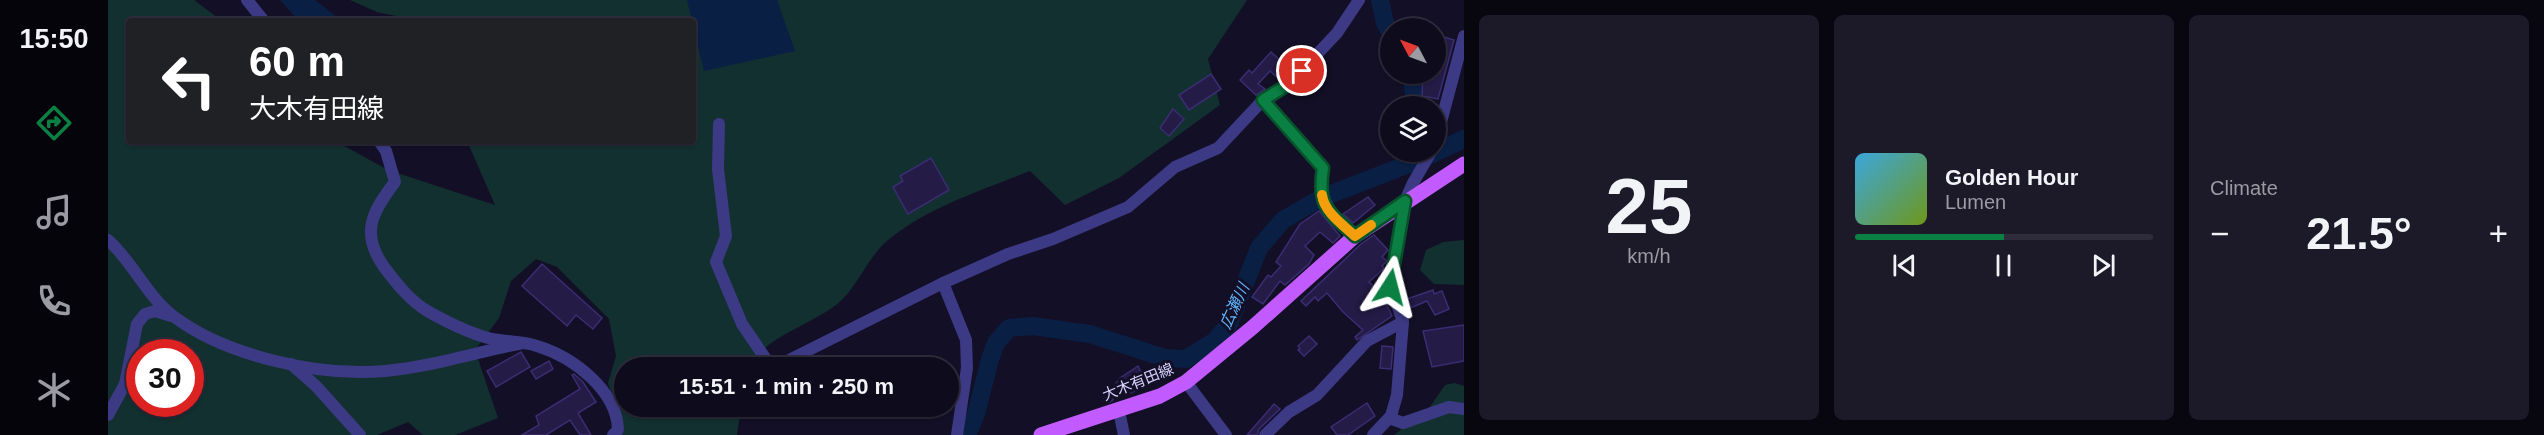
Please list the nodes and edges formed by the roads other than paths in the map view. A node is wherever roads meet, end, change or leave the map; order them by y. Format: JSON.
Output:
{"nodes":[{"id":1,"x":247,"y":0,"type":"edge"},
{"id":2,"x":1359,"y":0,"type":"edge"},
{"id":3,"x":262,"y":18,"type":"edge"},
{"id":4,"x":1464,"y":36,"type":"edge"},
{"id":5,"x":1263,"y":100,"type":"junction"},
{"id":6,"x":1446,"y":104,"type":"edge"},
{"id":7,"x":719,"y":124,"type":"dead end"},
{"id":8,"x":381,"y":144,"type":"edge"},
{"id":9,"x":1425,"y":162,"type":"edge"},
{"id":10,"x":1464,"y":164,"type":"edge"},
{"id":11,"x":1405,"y":201,"type":"junction"},
{"id":12,"x":1355,"y":236,"type":"junction"},
{"id":13,"x":108,"y":240,"type":"edge"},
{"id":14,"x":944,"y":283,"type":"junction"},
{"id":15,"x":173,"y":316,"type":"junction"},
{"id":16,"x":1403,"y":322,"type":"junction"},
{"id":17,"x":523,"y":343,"type":"junction"},
{"id":18,"x":764,"y":357,"type":"edge"},
{"id":19,"x":794,"y":357,"type":"edge"},
{"id":20,"x":291,"y":364,"type":"junction"},
{"id":21,"x":1186,"y":382,"type":"junction"},
{"id":22,"x":1464,"y":409,"type":"edge"},
{"id":23,"x":1119,"y":411,"type":"junction"},
{"id":24,"x":108,"y":415,"type":"edge"},
{"id":25,"x":1389,"y":418,"type":"junction"},
{"id":26,"x":360,"y":435,"type":"edge"},
{"id":27,"x":613,"y":435,"type":"edge"},
{"id":28,"x":957,"y":435,"type":"edge"},
{"id":29,"x":1041,"y":435,"type":"edge"},
{"id":30,"x":1124,"y":435,"type":"edge"},
{"id":31,"x":1226,"y":435,"type":"edge"},
{"id":32,"x":1265,"y":435,"type":"edge"},
{"id":33,"x":1373,"y":435,"type":"edge"}],
"edges":[{"from":1,"to":3,"type":"street"},
{"from":2,"to":5,"type":"street"},
{"from":4,"to":6,"type":"street"},
{"from":5,"to":12,"type":"street"},
{"from":5,"to":14,"type":"street"},
{"from":7,"to":18,"type":"street"},
{"from":8,"to":17,"type":"street"},
{"from":9,"to":11,"type":"street"},
{"from":10,"to":11,"type":"main road","name":"大木有田線"},
{"from":11,"to":12,"type":"main road","name":"大木有田線"},
{"from":11,"to":16,"type":"street"},
{"from":12,"to":21,"type":"main road","name":"大木有田線"},
{"from":13,"to":15,"type":"street"},
{"from":14,"to":19,"type":"street"},
{"from":14,"to":28,"type":"street"},
{"from":15,"to":20,"type":"street"},
{"from":15,"to":24,"type":"street"},
{"from":16,"to":25,"type":"street"},
{"from":16,"to":32,"type":"street"},
{"from":17,"to":20,"type":"street"},
{"from":17,"to":27,"type":"street"},
{"from":20,"to":26,"type":"street"},
{"from":21,"to":23,"type":"main road","name":"大木有田線"},
{"from":21,"to":31,"type":"street"},
{"from":22,"to":25,"type":"street"},
{"from":23,"to":29,"type":"main road","name":"大木有田線"},
{"from":23,"to":30,"type":"street"},
{"from":25,"to":33,"type":"street"}]}
